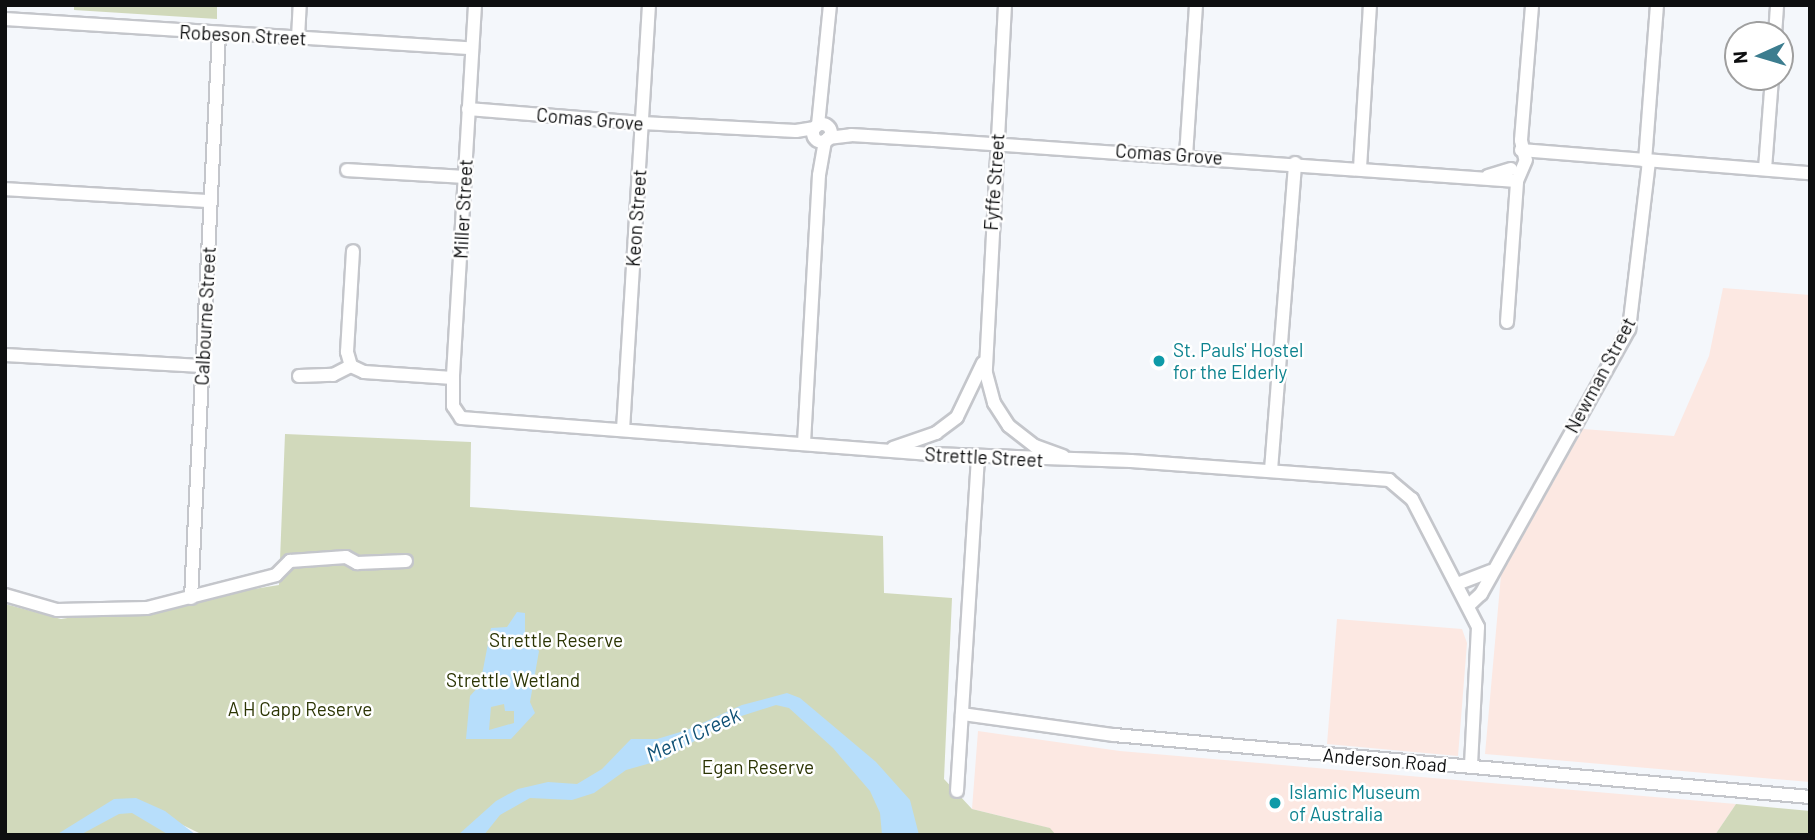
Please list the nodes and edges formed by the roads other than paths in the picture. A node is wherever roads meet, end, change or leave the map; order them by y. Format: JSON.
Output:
{"nodes":[{"id":1,"x":300,"y":5,"type":"edge"},
{"id":2,"x":475,"y":5,"type":"edge"},
{"id":3,"x":649,"y":5,"type":"edge"},
{"id":4,"x":830,"y":5,"type":"edge"},
{"id":5,"x":1005,"y":5,"type":"edge"},
{"id":6,"x":1195,"y":5,"type":"edge"},
{"id":7,"x":1370,"y":5,"type":"edge"},
{"id":8,"x":1532,"y":5,"type":"edge"},
{"id":9,"x":1657,"y":5,"type":"edge"},
{"id":10,"x":8,"y":21,"type":"edge"},
{"id":11,"x":219,"y":34,"type":"junction"},
{"id":12,"x":298,"y":38,"type":"junction"},
{"id":13,"x":472,"y":48,"type":"junction"},
{"id":14,"x":1771,"y":91,"type":"edge"},
{"id":15,"x":468,"y":108,"type":"junction"},
{"id":16,"x":642,"y":123,"type":"junction"},
{"id":17,"x":822,"y":133,"type":"junction"},
{"id":18,"x":997,"y":144,"type":"junction"},
{"id":19,"x":1524,"y":155,"type":"junction"},
{"id":20,"x":1186,"y":156,"type":"junction"},
{"id":21,"x":1647,"y":161,"type":"junction"},
{"id":22,"x":1295,"y":163,"type":"junction"},
{"id":23,"x":1360,"y":168,"type":"junction"},
{"id":24,"x":1765,"y":169,"type":"junction"},
{"id":25,"x":347,"y":170,"type":"dead end"},
{"id":26,"x":1810,"y":173,"type":"edge"},
{"id":27,"x":1514,"y":175,"type":"junction"},
{"id":28,"x":464,"y":177,"type":"junction"},
{"id":29,"x":5,"y":189,"type":"edge"},
{"id":30,"x":210,"y":201,"type":"junction"},
{"id":31,"x":353,"y":251,"type":"dead end"},
{"id":32,"x":1507,"y":322,"type":"dead end"},
{"id":33,"x":5,"y":355,"type":"edge"},
{"id":34,"x":985,"y":360,"type":"junction"},
{"id":35,"x":202,"y":366,"type":"junction"},
{"id":36,"x":351,"y":366,"type":"junction"},
{"id":37,"x":299,"y":376,"type":"dead end"},
{"id":38,"x":453,"y":379,"type":"junction"},
{"id":39,"x":455,"y":412,"type":"joint"},
{"id":40,"x":623,"y":430,"type":"junction"},
{"id":41,"x":804,"y":443,"type":"junction"},
{"id":42,"x":886,"y":450,"type":"junction"},
{"id":43,"x":978,"y":457,"type":"junction"},
{"id":44,"x":1073,"y":459,"type":"junction"},
{"id":45,"x":1271,"y":470,"type":"junction"},
{"id":46,"x":406,"y":561,"type":"dead end"},
{"id":47,"x":1491,"y":571,"type":"junction"},
{"id":48,"x":1457,"y":584,"type":"junction"},
{"id":49,"x":5,"y":595,"type":"edge"},
{"id":50,"x":191,"y":598,"type":"junction"},
{"id":51,"x":1468,"y":606,"type":"junction"},
{"id":52,"x":962,"y":714,"type":"junction"},
{"id":53,"x":1471,"y":767,"type":"junction"},
{"id":54,"x":957,"y":791,"type":"dead end"},
{"id":55,"x":1810,"y":797,"type":"edge"}],
"edges":[{"from":1,"to":12,"type":"street"},
{"from":2,"to":13,"type":"street","name":"Miller Street"},
{"from":3,"to":16,"type":"street","name":"Keon Street"},
{"from":4,"to":17,"type":"street"},
{"from":5,"to":18,"type":"street","name":"Fyffe Street"},
{"from":6,"to":20,"type":"street"},
{"from":7,"to":23,"type":"street"},
{"from":8,"to":19,"type":"street"},
{"from":9,"to":21,"type":"street","name":"Newman Street"},
{"from":10,"to":11,"type":"street","name":"Robeson Street"},
{"from":11,"to":12,"type":"street","name":"Robeson Street"},
{"from":11,"to":30,"type":"street","name":"Calbourne Street"},
{"from":12,"to":13,"type":"street","name":"Robeson Street"},
{"from":13,"to":15,"type":"street","name":"Miller Street"},
{"from":14,"to":24,"type":"street"},
{"from":15,"to":16,"type":"street","name":"Comas Grove"},
{"from":15,"to":28,"type":"street","name":"Miller Street"},
{"from":16,"to":17,"type":"street","name":"Comas Grove"},
{"from":16,"to":40,"type":"street","name":"Keon Street"},
{"from":17,"to":18,"type":"street","name":"Comas Grove"},
{"from":17,"to":41,"type":"street"},
{"from":18,"to":20,"type":"street","name":"Comas Grove"},
{"from":18,"to":34,"type":"street","name":"Fyffe Street"},
{"from":19,"to":21,"type":"street"},
{"from":19,"to":27,"type":"street"},
{"from":20,"to":22,"type":"street","name":"Comas Grove"},
{"from":21,"to":24,"type":"street"},
{"from":21,"to":47,"type":"street","name":"Newman Street"},
{"from":22,"to":23,"type":"street","name":"Comas Grove"},
{"from":22,"to":45,"type":"street"},
{"from":23,"to":27,"type":"street","name":"Comas Grove"},
{"from":24,"to":26,"type":"street"},
{"from":25,"to":28,"type":"street"},
{"from":27,"to":32,"type":"street"},
{"from":28,"to":38,"type":"street","name":"Miller Street"},
{"from":29,"to":30,"type":"street"},
{"from":30,"to":35,"type":"street","name":"Calbourne Street"},
{"from":31,"to":36,"type":"street"},
{"from":33,"to":35,"type":"street"},
{"from":34,"to":42,"type":"street","name":"Fyffe Street"},
{"from":34,"to":44,"type":"street","name":"Fyffe Street"},
{"from":35,"to":50,"type":"street","name":"Calbourne Street"},
{"from":36,"to":37,"type":"street"},
{"from":36,"to":38,"type":"street"},
{"from":38,"to":39,"type":"street","name":"Miller Street"},
{"from":39,"to":40,"type":"street","name":"Strettle Street"},
{"from":40,"to":41,"type":"street","name":"Strettle Street"},
{"from":41,"to":42,"type":"street","name":"Strettle Street"},
{"from":42,"to":43,"type":"street","name":"Strettle Street"},
{"from":43,"to":44,"type":"street","name":"Strettle Street"},
{"from":43,"to":52,"type":"street"},
{"from":44,"to":45,"type":"street","name":"Strettle Street"},
{"from":45,"to":48,"type":"street","name":"Strettle Street"},
{"from":46,"to":50,"type":"street"},
{"from":47,"to":48,"type":"street"},
{"from":47,"to":51,"type":"street","name":"Newman Street"},
{"from":48,"to":51,"type":"street"},
{"from":49,"to":50,"type":"street"},
{"from":51,"to":53,"type":"street"},
{"from":52,"to":53,"type":"street","name":"Anderson Road"},
{"from":52,"to":54,"type":"street"},
{"from":53,"to":55,"type":"street","name":"Anderson Road"}]}
